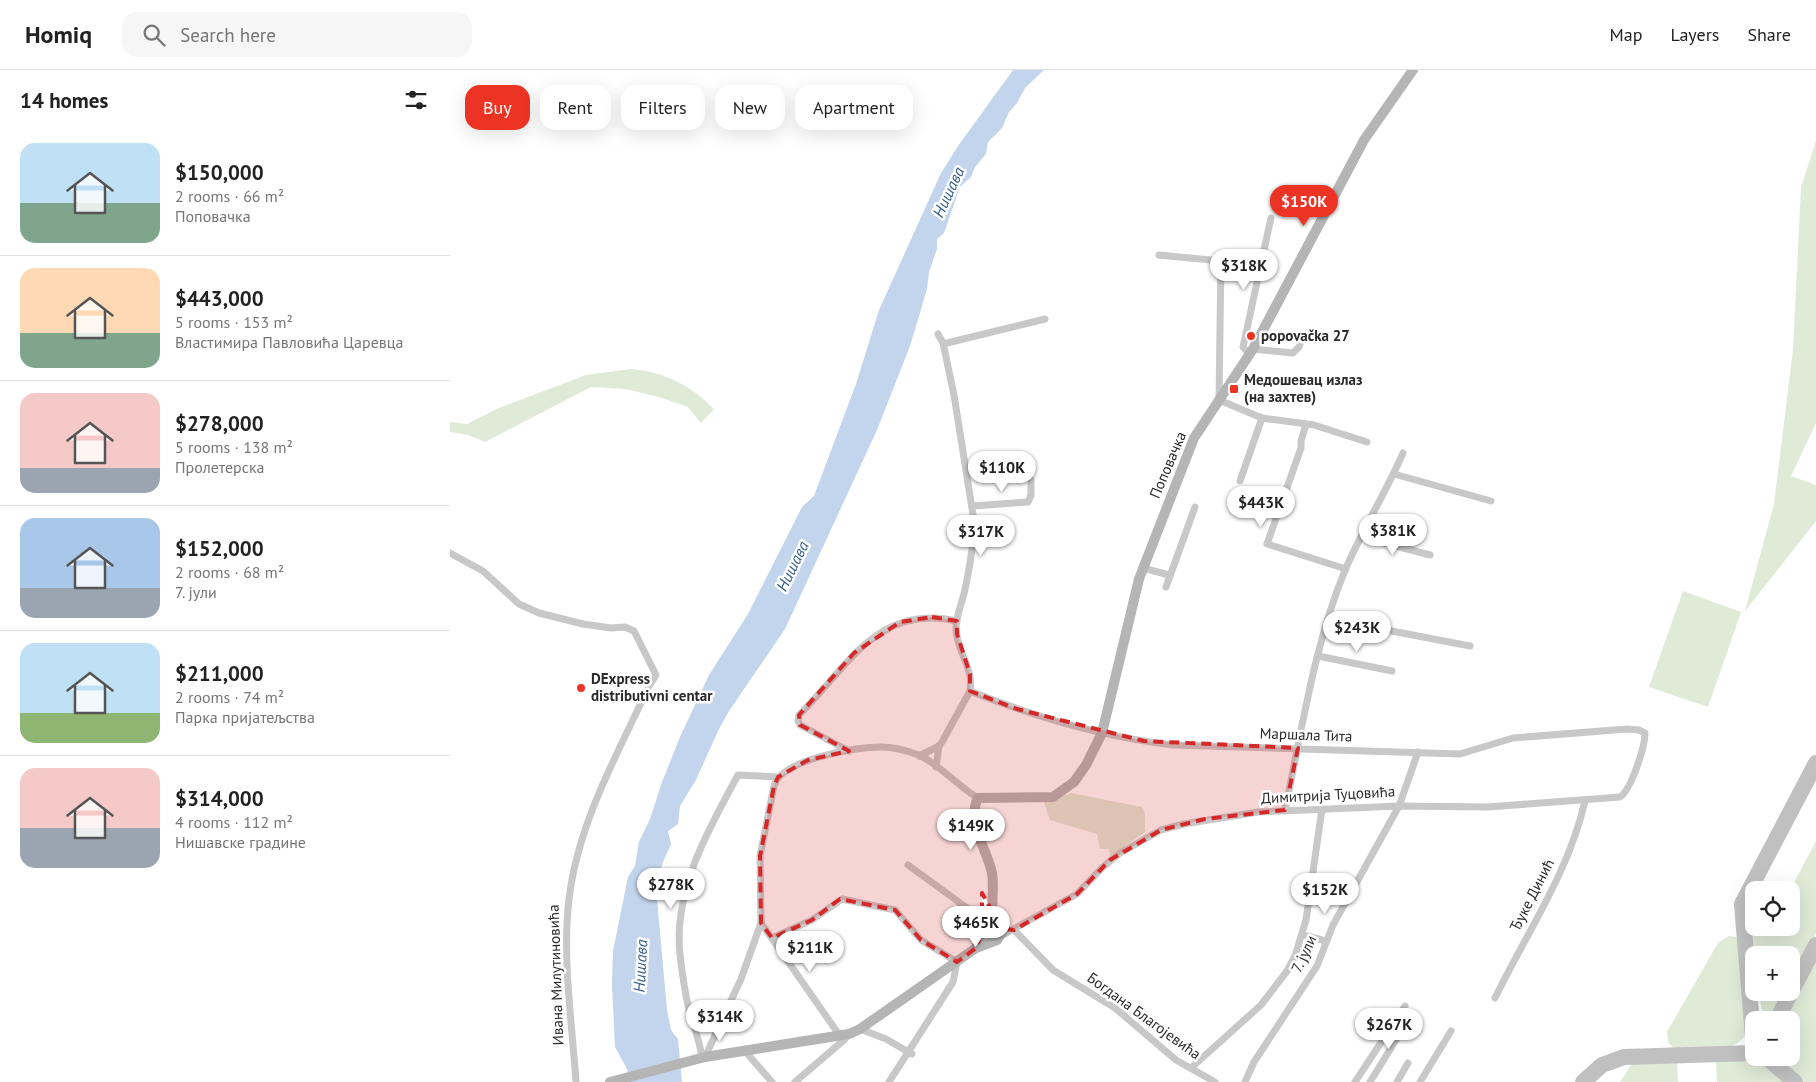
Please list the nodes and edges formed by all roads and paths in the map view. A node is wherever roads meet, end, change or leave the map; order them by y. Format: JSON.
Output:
{"nodes":[{"id":1,"x":1413,"y":70,"type":"edge"},
{"id":2,"x":1271,"y":218,"type":"dead end"},
{"id":3,"x":1159,"y":255,"type":"dead end"},
{"id":4,"x":1045,"y":319,"type":"dead end"},
{"id":5,"x":938,"y":334,"type":"dead end"},
{"id":6,"x":1303,"y":335,"type":"dead end"},
{"id":7,"x":943,"y":344,"type":"junction"},
{"id":8,"x":1251,"y":352,"type":"junction"},
{"id":9,"x":1219,"y":400,"type":"junction"},
{"id":10,"x":1262,"y":418,"type":"junction"},
{"id":11,"x":1306,"y":424,"type":"junction"},
{"id":12,"x":1366,"y":442,"type":"dead end"},
{"id":13,"x":1403,"y":452,"type":"dead end"},
{"id":14,"x":1394,"y":474,"type":"junction"},
{"id":15,"x":1031,"y":480,"type":"dead end"},
{"id":16,"x":1240,"y":480,"type":"dead end"},
{"id":17,"x":1491,"y":501,"type":"dead end"},
{"id":18,"x":972,"y":506,"type":"junction"},
{"id":19,"x":1194,"y":507,"type":"dead end"},
{"id":20,"x":1361,"y":537,"type":"junction"},
{"id":21,"x":450,"y":553,"type":"edge"},
{"id":22,"x":1430,"y":555,"type":"dead end"},
{"id":23,"x":1143,"y":568,"type":"junction"},
{"id":24,"x":1346,"y":569,"type":"junction"},
{"id":25,"x":1169,"y":575,"type":"junction"},
{"id":26,"x":1166,"y":586,"type":"dead end"},
{"id":27,"x":1329,"y":619,"type":"junction"},
{"id":28,"x":957,"y":620,"type":"junction"},
{"id":29,"x":1470,"y":646,"type":"dead end"},
{"id":30,"x":1318,"y":656,"type":"junction"},
{"id":31,"x":1392,"y":671,"type":"dead end"},
{"id":32,"x":970,"y":691,"type":"junction"},
{"id":33,"x":1102,"y":732,"type":"junction"},
{"id":34,"x":1645,"y":733,"type":"joint"},
{"id":35,"x":939,"y":746,"type":"junction"},
{"id":36,"x":1298,"y":748,"type":"junction"},
{"id":37,"x":849,"y":752,"type":"junction"},
{"id":38,"x":1418,"y":752,"type":"junction"},
{"id":39,"x":919,"y":756,"type":"junction"},
{"id":40,"x":936,"y":767,"type":"junction"},
{"id":41,"x":778,"y":777,"type":"junction"},
{"id":42,"x":978,"y":798,"type":"junction"},
{"id":43,"x":1585,"y":801,"type":"junction"},
{"id":44,"x":1399,"y":806,"type":"junction"},
{"id":45,"x":1322,"y":809,"type":"junction"},
{"id":46,"x":1285,"y":810,"type":"junction"},
{"id":47,"x":908,"y":865,"type":"dead end"},
{"id":48,"x":761,"y":923,"type":"junction"},
{"id":49,"x":998,"y":925,"type":"junction"},
{"id":50,"x":982,"y":933,"type":"junction"},
{"id":51,"x":1303,"y":935,"type":"junction"},
{"id":52,"x":772,"y":938,"type":"junction"},
{"id":53,"x":1326,"y":941,"type":"junction"},
{"id":54,"x":991,"y":942,"type":"junction"},
{"id":55,"x":976,"y":948,"type":"junction"},
{"id":56,"x":957,"y":962,"type":"junction"},
{"id":57,"x":1495,"y":998,"type":"dead end"},
{"id":58,"x":1405,"y":1006,"type":"dead end"},
{"id":59,"x":1412,"y":1014,"type":"dead end"},
{"id":60,"x":860,"y":1029,"type":"junction"},
{"id":61,"x":1451,"y":1031,"type":"dead end"},
{"id":62,"x":844,"y":1035,"type":"junction"},
{"id":63,"x":744,"y":1050,"type":"junction"},
{"id":64,"x":911,"y":1053,"type":"junction"},
{"id":65,"x":704,"y":1058,"type":"junction"},
{"id":66,"x":1408,"y":1063,"type":"dead end"},
{"id":67,"x":1191,"y":1068,"type":"junction"},
{"id":68,"x":613,"y":1081,"type":"edge"},
{"id":69,"x":576,"y":1082,"type":"edge"},
{"id":70,"x":772,"y":1082,"type":"edge"},
{"id":71,"x":795,"y":1082,"type":"edge"},
{"id":72,"x":889,"y":1082,"type":"edge"},
{"id":73,"x":1215,"y":1082,"type":"edge"},
{"id":74,"x":1245,"y":1082,"type":"edge"},
{"id":75,"x":1355,"y":1082,"type":"edge"},
{"id":76,"x":1370,"y":1082,"type":"edge"},
{"id":77,"x":1398,"y":1082,"type":"edge"},
{"id":78,"x":1420,"y":1082,"type":"edge"}],
"edges":[{"from":1,"to":8,"type":"street","name":"Поповачка"},
{"from":2,"to":8,"type":"street"},
{"from":3,"to":9,"type":"street"},
{"from":4,"to":7,"type":"street"},
{"from":5,"to":7,"type":"street"},
{"from":6,"to":8,"type":"street"},
{"from":7,"to":18,"type":"street"},
{"from":8,"to":9,"type":"street","name":"Поповачка"},
{"from":9,"to":10,"type":"street"},
{"from":9,"to":23,"type":"street","name":"Поповачка"},
{"from":10,"to":11,"type":"street"},
{"from":10,"to":16,"type":"street"},
{"from":11,"to":12,"type":"street"},
{"from":11,"to":24,"type":"street"},
{"from":13,"to":14,"type":"street"},
{"from":14,"to":17,"type":"street"},
{"from":14,"to":20,"type":"street"},
{"from":15,"to":18,"type":"street"},
{"from":18,"to":28,"type":"street"},
{"from":19,"to":25,"type":"street"},
{"from":20,"to":22,"type":"street"},
{"from":20,"to":24,"type":"street"},
{"from":21,"to":69,"type":"street","name":"Ивана Милутиновића"},
{"from":23,"to":25,"type":"street"},
{"from":23,"to":33,"type":"street","name":"Поповачка"},
{"from":24,"to":27,"type":"street"},
{"from":25,"to":26,"type":"street"},
{"from":27,"to":29,"type":"street"},
{"from":27,"to":30,"type":"street"},
{"from":28,"to":32,"type":"street"},
{"from":28,"to":37,"type":"street"},
{"from":30,"to":31,"type":"street"},
{"from":30,"to":36,"type":"street"},
{"from":32,"to":33,"type":"street","name":"Маршала Тита"},
{"from":32,"to":35,"type":"street"},
{"from":33,"to":36,"type":"street","name":"Маршала Тита"},
{"from":33,"to":42,"type":"street","name":"Поповачка"},
{"from":34,"to":38,"type":"street","name":"Маршала Тита"},
{"from":34,"to":43,"type":"street","name":"Димитрија Туцовића"},
{"from":35,"to":39,"type":"street"},
{"from":35,"to":40,"type":"street"},
{"from":36,"to":38,"type":"street","name":"Маршала Тита"},
{"from":36,"to":46,"type":"street"},
{"from":37,"to":39,"type":"street"},
{"from":37,"to":41,"type":"street"},
{"from":38,"to":44,"type":"street","name":"7. јули"},
{"from":39,"to":40,"type":"street"},
{"from":40,"to":42,"type":"street"},
{"from":41,"to":48,"type":"street"},
{"from":41,"to":65,"type":"street"},
{"from":42,"to":49,"type":"street"},
{"from":43,"to":44,"type":"street","name":"Димитрија Туцовића"},
{"from":43,"to":57,"type":"street","name":"Ђуке Динић"},
{"from":44,"to":45,"type":"street","name":"Димитрија Туцовића"},
{"from":44,"to":53,"type":"street","name":"7. јули"},
{"from":45,"to":46,"type":"street","name":"Димитрија Туцовића"},
{"from":45,"to":51,"type":"street"},
{"from":46,"to":49,"type":"street","name":"Димитрија Туцовића"},
{"from":47,"to":49,"type":"street","name":"Богдана Благојевића"},
{"from":48,"to":52,"type":"street"},
{"from":48,"to":65,"type":"street"},
{"from":49,"to":50,"type":"street"},
{"from":49,"to":54,"type":"street"},
{"from":49,"to":67,"type":"street","name":"Богдана Благојевића"},
{"from":50,"to":54,"type":"street"},
{"from":50,"to":55,"type":"street"},
{"from":51,"to":53,"type":"street"},
{"from":51,"to":67,"type":"street"},
{"from":52,"to":56,"type":"street"},
{"from":52,"to":62,"type":"street"},
{"from":53,"to":74,"type":"street","name":"7. јули"},
{"from":54,"to":55,"type":"street"},
{"from":55,"to":56,"type":"street"},
{"from":56,"to":60,"type":"street"},
{"from":56,"to":64,"type":"street"},
{"from":58,"to":75,"type":"street"},
{"from":59,"to":76,"type":"street"},
{"from":60,"to":62,"type":"street"},
{"from":60,"to":64,"type":"street"},
{"from":61,"to":78,"type":"street"},
{"from":62,"to":63,"type":"street"},
{"from":62,"to":71,"type":"street"},
{"from":63,"to":65,"type":"street"},
{"from":63,"to":70,"type":"street"},
{"from":64,"to":72,"type":"street"},
{"from":65,"to":68,"type":"street"},
{"from":66,"to":77,"type":"street"},
{"from":67,"to":73,"type":"street","name":"Богдана Благојевића"}]}
